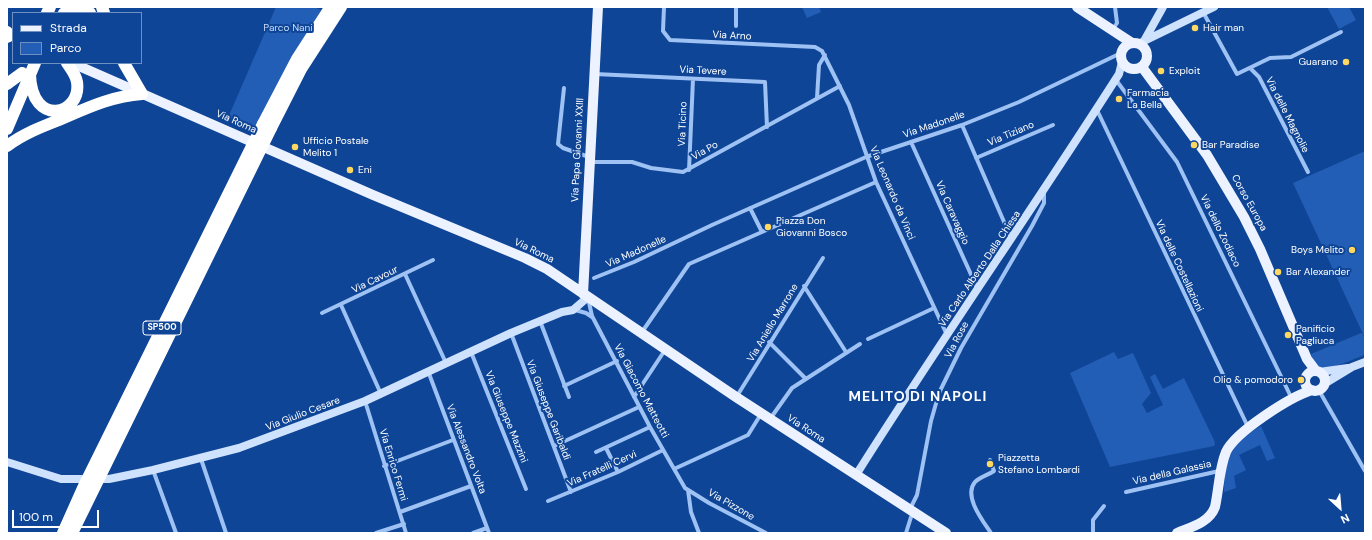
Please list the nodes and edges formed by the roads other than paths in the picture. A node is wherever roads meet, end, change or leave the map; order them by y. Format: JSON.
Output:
{"nodes":[{"id":1,"x":598,"y":7,"type":"edge"},
{"id":2,"x":664,"y":7,"type":"edge"},
{"id":3,"x":736,"y":7,"type":"edge"},
{"id":4,"x":1077,"y":7,"type":"edge"},
{"id":5,"x":1115,"y":7,"type":"edge"},
{"id":6,"x":1163,"y":7,"type":"edge"},
{"id":7,"x":1214,"y":7,"type":"edge"},
{"id":8,"x":337,"y":8,"type":"edge"},
{"id":9,"x":66,"y":12,"type":"edge"},
{"id":10,"x":88,"y":12,"type":"edge"},
{"id":11,"x":1203,"y":12,"type":"junction"},
{"id":12,"x":736,"y":26,"type":"dead end"},
{"id":13,"x":1113,"y":29,"type":"junction"},
{"id":14,"x":1341,"y":32,"type":"dead end"},
{"id":15,"x":1139,"y":43,"type":"junction"},
{"id":16,"x":825,"y":55,"type":"junction"},
{"id":17,"x":68,"y":64,"type":"edge"},
{"id":18,"x":74,"y":64,"type":"edge"},
{"id":19,"x":125,"y":64,"type":"edge"},
{"id":20,"x":1132,"y":65,"type":"junction"},
{"id":21,"x":1250,"y":68,"type":"junction"},
{"id":22,"x":26,"y":70,"type":"edge"},
{"id":23,"x":594,"y":74,"type":"junction"},
{"id":24,"x":1118,"y":77,"type":"junction"},
{"id":25,"x":693,"y":79,"type":"junction"},
{"id":26,"x":7,"y":84,"type":"edge"},
{"id":27,"x":840,"y":86,"type":"junction"},
{"id":28,"x":564,"y":88,"type":"dead end"},
{"id":29,"x":142,"y":94,"type":"junction"},
{"id":30,"x":818,"y":98,"type":"junction"},
{"id":31,"x":7,"y":109,"type":"edge"},
{"id":32,"x":1096,"y":110,"type":"junction"},
{"id":33,"x":962,"y":125,"type":"junction"},
{"id":34,"x":1053,"y":125,"type":"dead end"},
{"id":35,"x":267,"y":126,"type":"junction"},
{"id":36,"x":767,"y":127,"type":"junction"},
{"id":37,"x":7,"y":129,"type":"edge"},
{"id":38,"x":911,"y":142,"type":"junction"},
{"id":39,"x":7,"y":146,"type":"edge"},
{"id":40,"x":866,"y":157,"type":"junction"},
{"id":41,"x":976,"y":158,"type":"junction"},
{"id":42,"x":590,"y":159,"type":"junction"},
{"id":43,"x":689,"y":170,"type":"junction"},
{"id":44,"x":1308,"y":172,"type":"dead end"},
{"id":45,"x":876,"y":182,"type":"junction"},
{"id":46,"x":1044,"y":189,"type":"junction"},
{"id":47,"x":750,"y":208,"type":"junction"},
{"id":48,"x":762,"y":232,"type":"junction"},
{"id":49,"x":1011,"y":240,"type":"junction"},
{"id":50,"x":823,"y":258,"type":"dead end"},
{"id":51,"x":433,"y":260,"type":"dead end"},
{"id":52,"x":404,"y":274,"type":"junction"},
{"id":53,"x":594,"y":278,"type":"dead end"},
{"id":54,"x":804,"y":286,"type":"junction"},
{"id":55,"x":978,"y":290,"type":"junction"},
{"id":56,"x":589,"y":301,"type":"junction"},
{"id":57,"x":340,"y":305,"type":"junction"},
{"id":58,"x":934,"y":308,"type":"junction"},
{"id":59,"x":573,"y":310,"type":"junction"},
{"id":60,"x":322,"y":313,"type":"dead end"},
{"id":61,"x":595,"y":320,"type":"junction"},
{"id":62,"x":540,"y":321,"type":"junction"},
{"id":63,"x":511,"y":333,"type":"junction"},
{"id":64,"x":641,"y":334,"type":"junction"},
{"id":65,"x":948,"y":335,"type":"junction"},
{"id":66,"x":868,"y":338,"type":"dead end"},
{"id":67,"x":769,"y":342,"type":"junction"},
{"id":68,"x":860,"y":344,"type":"dead end"},
{"id":69,"x":666,"y":350,"type":"junction"},
{"id":70,"x":471,"y":352,"type":"junction"},
{"id":71,"x":846,"y":352,"type":"junction"},
{"id":72,"x":616,"y":361,"type":"junction"},
{"id":73,"x":1365,"y":362,"type":"edge"},
{"id":74,"x":446,"y":363,"type":"junction"},
{"id":75,"x":1352,"y":367,"type":"junction"},
{"id":76,"x":428,"y":372,"type":"junction"},
{"id":77,"x":1315,"y":372,"type":"junction"},
{"id":78,"x":805,"y":378,"type":"junction"},
{"id":79,"x":564,"y":386,"type":"junction"},
{"id":80,"x":1317,"y":389,"type":"junction"},
{"id":81,"x":381,"y":394,"type":"junction"},
{"id":82,"x":569,"y":397,"type":"dead end"},
{"id":83,"x":634,"y":397,"type":"junction"},
{"id":84,"x":736,"y":397,"type":"junction"},
{"id":85,"x":1292,"y":399,"type":"junction"},
{"id":86,"x":365,"y":401,"type":"junction"},
{"id":87,"x":639,"y":407,"type":"junction"},
{"id":88,"x":766,"y":417,"type":"junction"},
{"id":89,"x":650,"y":427,"type":"junction"},
{"id":90,"x":1249,"y":428,"type":"junction"},
{"id":91,"x":453,"y":440,"type":"junction"},
{"id":92,"x":554,"y":446,"type":"junction"},
{"id":93,"x":606,"y":448,"type":"junction"},
{"id":94,"x":663,"y":450,"type":"junction"},
{"id":95,"x":596,"y":452,"type":"dead end"},
{"id":96,"x":201,"y":459,"type":"junction"},
{"id":97,"x":990,"y":460,"type":"dead end"},
{"id":98,"x":7,"y":462,"type":"edge"},
{"id":99,"x":384,"y":466,"type":"junction"},
{"id":100,"x":674,"y":469,"type":"junction"},
{"id":101,"x":153,"y":470,"type":"junction"},
{"id":102,"x":1221,"y":470,"type":"junction"},
{"id":103,"x":1365,"y":471,"type":"edge"},
{"id":104,"x":618,"y":472,"type":"junction"},
{"id":105,"x":856,"y":475,"type":"junction"},
{"id":106,"x":471,"y":486,"type":"junction"},
{"id":107,"x":526,"y":489,"type":"dead end"},
{"id":108,"x":688,"y":490,"type":"junction"},
{"id":109,"x":570,"y":492,"type":"junction"},
{"id":110,"x":1126,"y":492,"type":"dead end"},
{"id":111,"x":548,"y":501,"type":"dead end"},
{"id":112,"x":1104,"y":506,"type":"dead end"},
{"id":113,"x":400,"y":512,"type":"junction"},
{"id":114,"x":911,"y":513,"type":"junction"},
{"id":115,"x":404,"y":524,"type":"junction"},
{"id":116,"x":487,"y":528,"type":"junction"},
{"id":117,"x":63,"y":533,"type":"edge"},
{"id":118,"x":72,"y":533,"type":"edge"},
{"id":119,"x":176,"y":533,"type":"edge"},
{"id":120,"x":226,"y":533,"type":"edge"},
{"id":121,"x":376,"y":533,"type":"edge"},
{"id":122,"x":406,"y":533,"type":"edge"},
{"id":123,"x":473,"y":533,"type":"edge"},
{"id":124,"x":489,"y":533,"type":"edge"},
{"id":125,"x":699,"y":533,"type":"edge"},
{"id":126,"x":766,"y":533,"type":"edge"},
{"id":127,"x":906,"y":533,"type":"edge"},
{"id":128,"x":946,"y":533,"type":"edge"},
{"id":129,"x":991,"y":533,"type":"edge"},
{"id":130,"x":1092,"y":533,"type":"edge"},
{"id":131,"x":1177,"y":533,"type":"edge"}],
"edges":[{"from":1,"to":23,"type":"main road","name":"Via Papa Giovanni XXIII"},
{"from":2,"to":16,"type":"street","name":"Via Arno"},
{"from":3,"to":12,"type":"street"},
{"from":4,"to":13,"type":"main road"},
{"from":5,"to":13,"type":"street"},
{"from":6,"to":15,"type":"street"},
{"from":7,"to":11,"type":"street"},
{"from":8,"to":35,"type":"highway","number":"SP500"},
{"from":9,"to":10,"type":"highway"},
{"from":11,"to":15,"type":"street"},
{"from":11,"to":21,"type":"street"},
{"from":13,"to":15,"type":"main road"},
{"from":13,"to":20,"type":"main road","name":"Corso Europa"},
{"from":14,"to":21,"type":"street"},
{"from":15,"to":20,"type":"main road"},
{"from":15,"to":20,"type":"main road"},
{"from":16,"to":27,"type":"street","name":"Via Leonardo da Vinci"},
{"from":16,"to":30,"type":"street"},
{"from":17,"to":22,"type":"highway"},
{"from":18,"to":29,"type":"main road","name":"Via Roma"},
{"from":19,"to":29,"type":"highway"},
{"from":20,"to":24,"type":"street","name":"Via Carlo Alberto Dalla Chiesa"},
{"from":20,"to":33,"type":"street","name":"Via Madonelle"},
{"from":20,"to":77,"type":"main road","name":"Corso Europa"},
{"from":21,"to":44,"type":"street","name":"Via delle Magnolie"},
{"from":22,"to":26,"type":"highway"},
{"from":22,"to":31,"type":"highway"},
{"from":22,"to":37,"type":"highway"},
{"from":23,"to":25,"type":"street","name":"Via Tevere"},
{"from":23,"to":42,"type":"main road","name":"Via Papa Giovanni XXIII"},
{"from":24,"to":32,"type":"street","name":"Via Carlo Alberto Dalla Chiesa"},
{"from":24,"to":85,"type":"street","name":"Via dello Zodiaco"},
{"from":25,"to":36,"type":"street","name":"Via Tevere"},
{"from":25,"to":43,"type":"street","name":"Via Ticino"},
{"from":27,"to":30,"type":"street","name":"Via Po"},
{"from":27,"to":40,"type":"street","name":"Via Leonardo da Vinci"},
{"from":28,"to":42,"type":"street","name":"Via Po"},
{"from":29,"to":39,"type":"highway"},
{"from":29,"to":56,"type":"main road","name":"Via Roma"},
{"from":30,"to":36,"type":"street","name":"Via Po"},
{"from":32,"to":46,"type":"street","name":"Via Carlo Alberto Dalla Chiesa"},
{"from":32,"to":90,"type":"street","name":"Via delle Costellazioni"},
{"from":33,"to":38,"type":"street","name":"Via Madonelle"},
{"from":33,"to":41,"type":"street"},
{"from":34,"to":41,"type":"street","name":"Via Tiziano"},
{"from":35,"to":117,"type":"highway","number":"SP500","bridge":true},
{"from":35,"to":118,"type":"highway","number":"SP500","bridge":true},
{"from":36,"to":43,"type":"street","name":"Via Po"},
{"from":38,"to":40,"type":"street","name":"Via Madonelle"},
{"from":38,"to":55,"type":"street","name":"Via Caravaggio"},
{"from":40,"to":45,"type":"street","name":"Via Leonardo da Vinci"},
{"from":40,"to":47,"type":"street","name":"Via Madonelle"},
{"from":41,"to":49,"type":"street"},
{"from":42,"to":43,"type":"street","name":"Via Po"},
{"from":42,"to":56,"type":"main road","name":"Via Papa Giovanni XXIII"},
{"from":45,"to":48,"type":"street"},
{"from":45,"to":58,"type":"street","name":"Via Leonardo da Vinci"},
{"from":46,"to":49,"type":"street","name":"Via Carlo Alberto Dalla Chiesa"},
{"from":46,"to":114,"type":"street","name":"Via Rose"},
{"from":47,"to":48,"type":"street"},
{"from":47,"to":53,"type":"street","name":"Via Madonelle"},
{"from":48,"to":64,"type":"street"},
{"from":49,"to":55,"type":"street","name":"Via Carlo Alberto Dalla Chiesa"},
{"from":50,"to":54,"type":"street","name":"Via Aniello Marrone"},
{"from":51,"to":52,"type":"street","name":"Via Cavour"},
{"from":52,"to":57,"type":"street","name":"Via Cavour"},
{"from":52,"to":74,"type":"street"},
{"from":54,"to":67,"type":"street","name":"Via Aniello Marrone"},
{"from":54,"to":71,"type":"street"},
{"from":55,"to":65,"type":"street","name":"Via Carlo Alberto Dalla Chiesa"},
{"from":56,"to":59,"type":"street","name":"Via Giulio Cesare"},
{"from":56,"to":61,"type":"street","name":"Via Giacomo Matteotti"},
{"from":56,"to":64,"type":"main road","name":"Via Roma"},
{"from":57,"to":60,"type":"street","name":"Via Cavour"},
{"from":57,"to":81,"type":"street"},
{"from":58,"to":65,"type":"street","name":"Via Leonardo da Vinci"},
{"from":58,"to":66,"type":"street"},
{"from":59,"to":61,"type":"street"},
{"from":59,"to":62,"type":"street","name":"Via Giulio Cesare"},
{"from":61,"to":72,"type":"street","name":"Via Giacomo Matteotti"},
{"from":62,"to":63,"type":"street","name":"Via Giulio Cesare"},
{"from":62,"to":79,"type":"street"},
{"from":63,"to":70,"type":"street","name":"Via Giulio Cesare"},
{"from":63,"to":92,"type":"street","name":"Via Giuseppe Garibaldi"},
{"from":64,"to":69,"type":"main road","name":"Via Roma"},
{"from":65,"to":105,"type":"street","name":"Via Carlo Alberto Dalla Chiesa"},
{"from":67,"to":78,"type":"street"},
{"from":67,"to":84,"type":"street","name":"Via Aniello Marrone"},
{"from":68,"to":71,"type":"street"},
{"from":69,"to":83,"type":"street"},
{"from":69,"to":84,"type":"main road","name":"Via Roma"},
{"from":70,"to":74,"type":"street","name":"Via Giulio Cesare"},
{"from":70,"to":107,"type":"street","name":"Via Giuseppe Mazzini"},
{"from":71,"to":78,"type":"street"},
{"from":72,"to":79,"type":"street"},
{"from":72,"to":83,"type":"street","name":"Via Giacomo Matteotti"},
{"from":73,"to":75,"type":"street"},
{"from":74,"to":76,"type":"street","name":"Via Giulio Cesare"},
{"from":75,"to":77,"type":"street"},
{"from":75,"to":80,"type":"street"},
{"from":76,"to":81,"type":"street","name":"Via Giulio Cesare"},
{"from":76,"to":91,"type":"street","name":"Via Alessandro Volta"},
{"from":77,"to":80,"type":"main road"},
{"from":77,"to":80,"type":"main road"},
{"from":78,"to":88,"type":"street"},
{"from":79,"to":82,"type":"street"},
{"from":80,"to":85,"type":"main road"},
{"from":80,"to":103,"type":"street"},
{"from":81,"to":86,"type":"street","name":"Via Giulio Cesare"},
{"from":83,"to":87,"type":"street","name":"Via Giacomo Matteotti"},
{"from":84,"to":88,"type":"main road","name":"Via Roma"},
{"from":85,"to":90,"type":"main road"},
{"from":86,"to":96,"type":"street","name":"Via Giulio Cesare"},
{"from":86,"to":99,"type":"street","name":"Via Enrico Fermi"},
{"from":87,"to":89,"type":"street","name":"Via Giacomo Matteotti"},
{"from":87,"to":92,"type":"street"},
{"from":88,"to":100,"type":"street"},
{"from":88,"to":105,"type":"main road","name":"Via Roma"},
{"from":89,"to":93,"type":"street"},
{"from":89,"to":94,"type":"street","name":"Via Giacomo Matteotti"},
{"from":90,"to":102,"type":"main road"},
{"from":91,"to":99,"type":"street"},
{"from":91,"to":106,"type":"street","name":"Via Alessandro Volta"},
{"from":92,"to":109,"type":"street","name":"Via Giuseppe Garibaldi"},
{"from":93,"to":95,"type":"street"},
{"from":93,"to":104,"type":"street"},
{"from":94,"to":100,"type":"street","name":"Via Giacomo Matteotti"},
{"from":94,"to":104,"type":"street","name":"Via Fratelli Cervi"},
{"from":96,"to":101,"type":"street","name":"Via Giulio Cesare"},
{"from":96,"to":120,"type":"street"},
{"from":97,"to":129,"type":"street"},
{"from":98,"to":101,"type":"street","name":"Via Giulio Cesare"},
{"from":99,"to":113,"type":"street","name":"Via Enrico Fermi"},
{"from":100,"to":108,"type":"street","name":"Via Giacomo Matteotti"},
{"from":101,"to":119,"type":"street"},
{"from":102,"to":110,"type":"street","name":"Via della Galassia"},
{"from":102,"to":131,"type":"main road"},
{"from":104,"to":109,"type":"street","name":"Via Fratelli Cervi"},
{"from":105,"to":114,"type":"main road","name":"Via Roma"},
{"from":106,"to":113,"type":"street"},
{"from":106,"to":116,"type":"street","name":"Via Alessandro Volta"},
{"from":108,"to":125,"type":"street"},
{"from":108,"to":126,"type":"street","name":"Via Pizzone"},
{"from":109,"to":111,"type":"street","name":"Via Fratelli Cervi"},
{"from":112,"to":130,"type":"street"},
{"from":113,"to":115,"type":"street","name":"Via Enrico Fermi"},
{"from":114,"to":127,"type":"street","name":"Via Rose"},
{"from":114,"to":128,"type":"main road","name":"Via Roma"},
{"from":115,"to":121,"type":"street"},
{"from":115,"to":122,"type":"street","name":"Via Enrico Fermi"},
{"from":116,"to":123,"type":"street"},
{"from":116,"to":124,"type":"street","name":"Via Alessandro Volta"}]}
